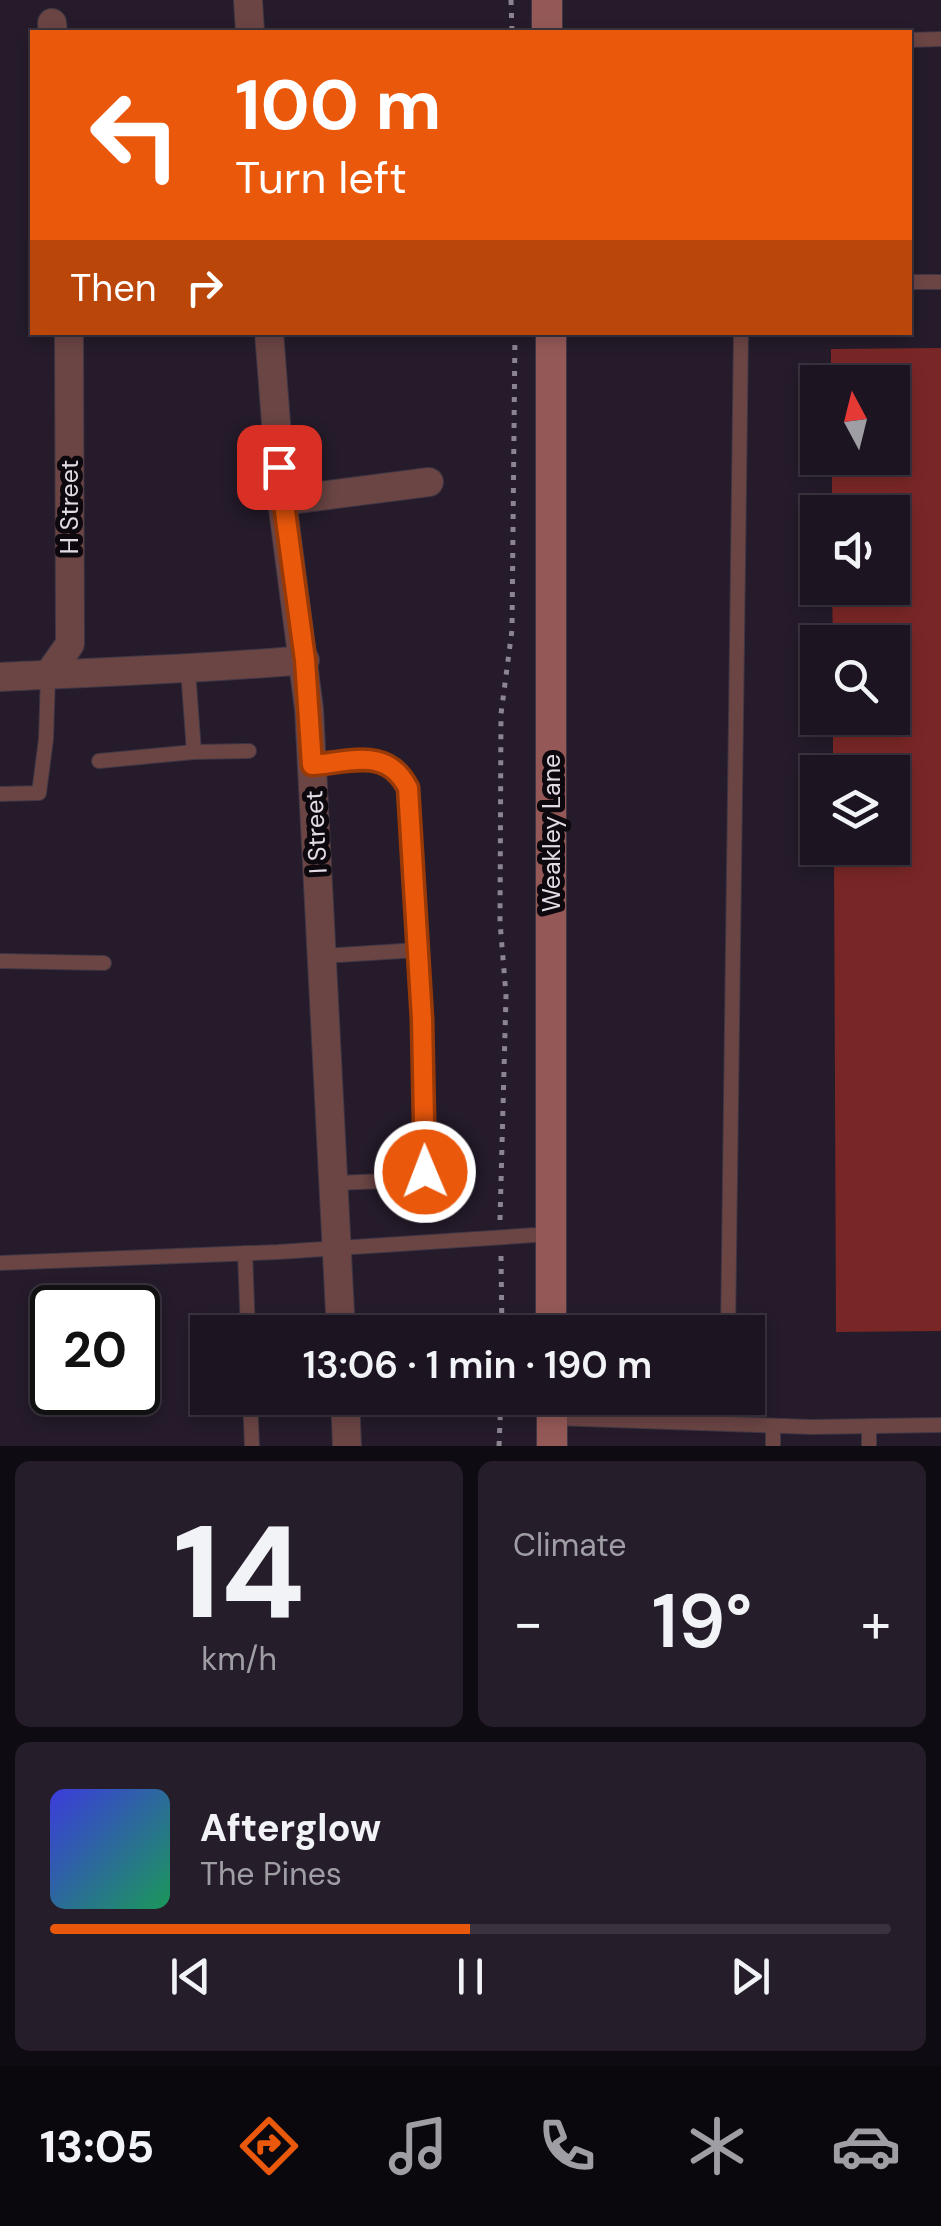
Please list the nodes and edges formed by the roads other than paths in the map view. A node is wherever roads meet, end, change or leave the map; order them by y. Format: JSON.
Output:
{"nodes":[{"id":1,"x":248,"y":0,"type":"edge"},
{"id":2,"x":546,"y":0,"type":"edge"},
{"id":3,"x":250,"y":30,"type":"edge"},
{"id":4,"x":547,"y":30,"type":"edge"},
{"id":5,"x":912,"y":40,"type":"edge"},
{"id":6,"x":941,"y":40,"type":"edge"},
{"id":7,"x":912,"y":282,"type":"edge"},
{"id":8,"x":941,"y":282,"type":"edge"},
{"id":9,"x":69,"y":335,"type":"edge"},
{"id":10,"x":269,"y":335,"type":"edge"},
{"id":11,"x":551,"y":335,"type":"edge"},
{"id":12,"x":741,"y":335,"type":"edge"},
{"id":13,"x":429,"y":482,"type":"dead end"},
{"id":14,"x":282,"y":501,"type":"junction"},
{"id":15,"x":305,"y":660,"type":"junction"},
{"id":16,"x":188,"y":670,"type":"junction"},
{"id":17,"x":48,"y":674,"type":"junction"},
{"id":18,"x":0,"y":677,"type":"edge"},
{"id":19,"x":249,"y":751,"type":"dead end"},
{"id":20,"x":194,"y":752,"type":"junction"},
{"id":21,"x":99,"y":761,"type":"dead end"},
{"id":22,"x":312,"y":765,"type":"junction"},
{"id":23,"x":0,"y":794,"type":"edge"},
{"id":24,"x":418,"y":950,"type":"junction"},
{"id":25,"x":323,"y":956,"type":"junction"},
{"id":26,"x":0,"y":960,"type":"edge"},
{"id":27,"x":104,"y":963,"type":"dead end"},
{"id":28,"x":334,"y":1183,"type":"junction"},
{"id":29,"x":551,"y":1234,"type":"junction"},
{"id":30,"x":337,"y":1248,"type":"junction"},
{"id":31,"x":244,"y":1253,"type":"junction"},
{"id":32,"x":0,"y":1263,"type":"edge"},
{"id":33,"x":247,"y":1315,"type":"edge"},
{"id":34,"x":340,"y":1315,"type":"edge"},
{"id":35,"x":551,"y":1315,"type":"edge"},
{"id":36,"x":728,"y":1315,"type":"edge"},
{"id":37,"x":251,"y":1415,"type":"edge"},
{"id":38,"x":345,"y":1415,"type":"edge"},
{"id":39,"x":727,"y":1415,"type":"edge"},
{"id":40,"x":553,"y":1421,"type":"edge"},
{"id":41,"x":727,"y":1424,"type":"junction"},
{"id":42,"x":941,"y":1425,"type":"edge"},
{"id":43,"x":773,"y":1426,"type":"junction"},
{"id":44,"x":869,"y":1426,"type":"junction"},
{"id":45,"x":252,"y":1446,"type":"edge"},
{"id":46,"x":347,"y":1446,"type":"edge"},
{"id":47,"x":773,"y":1446,"type":"edge"},
{"id":48,"x":868,"y":1446,"type":"edge"}],
"edges":[{"from":1,"to":3,"type":"street"},
{"from":2,"to":4,"type":"main road"},
{"from":5,"to":6,"type":"lane"},
{"from":7,"to":8,"type":"lane"},
{"from":9,"to":17,"type":"street","name":"H Street"},
{"from":10,"to":14,"type":"street","name":"I Street"},
{"from":11,"to":29,"type":"main road","name":"Weakley Lane"},
{"from":12,"to":36,"type":"lane"},
{"from":13,"to":14,"type":"street"},
{"from":14,"to":15,"type":"street","name":"I Street"},
{"from":15,"to":16,"type":"street"},
{"from":15,"to":22,"type":"street","name":"I Street"},
{"from":16,"to":17,"type":"street"},
{"from":16,"to":20,"type":"lane"},
{"from":17,"to":18,"type":"street"},
{"from":17,"to":23,"type":"lane"},
{"from":19,"to":20,"type":"lane"},
{"from":20,"to":21,"type":"lane"},
{"from":22,"to":24,"type":"lane"},
{"from":22,"to":25,"type":"street","name":"I Street"},
{"from":24,"to":25,"type":"lane"},
{"from":24,"to":28,"type":"lane"},
{"from":25,"to":28,"type":"street","name":"I Street"},
{"from":26,"to":27,"type":"lane"},
{"from":28,"to":30,"type":"street","name":"I Street"},
{"from":29,"to":30,"type":"lane"},
{"from":29,"to":35,"type":"main road","name":"Weakley Lane"},
{"from":30,"to":31,"type":"lane"},
{"from":30,"to":34,"type":"street","name":"I Street"},
{"from":31,"to":32,"type":"lane"},
{"from":31,"to":33,"type":"lane"},
{"from":37,"to":45,"type":"lane"},
{"from":38,"to":46,"type":"street"},
{"from":39,"to":41,"type":"lane"},
{"from":40,"to":41,"type":"lane"},
{"from":41,"to":43,"type":"lane"},
{"from":42,"to":44,"type":"lane"},
{"from":43,"to":44,"type":"lane"},
{"from":43,"to":47,"type":"lane"},
{"from":44,"to":48,"type":"lane"}]}
